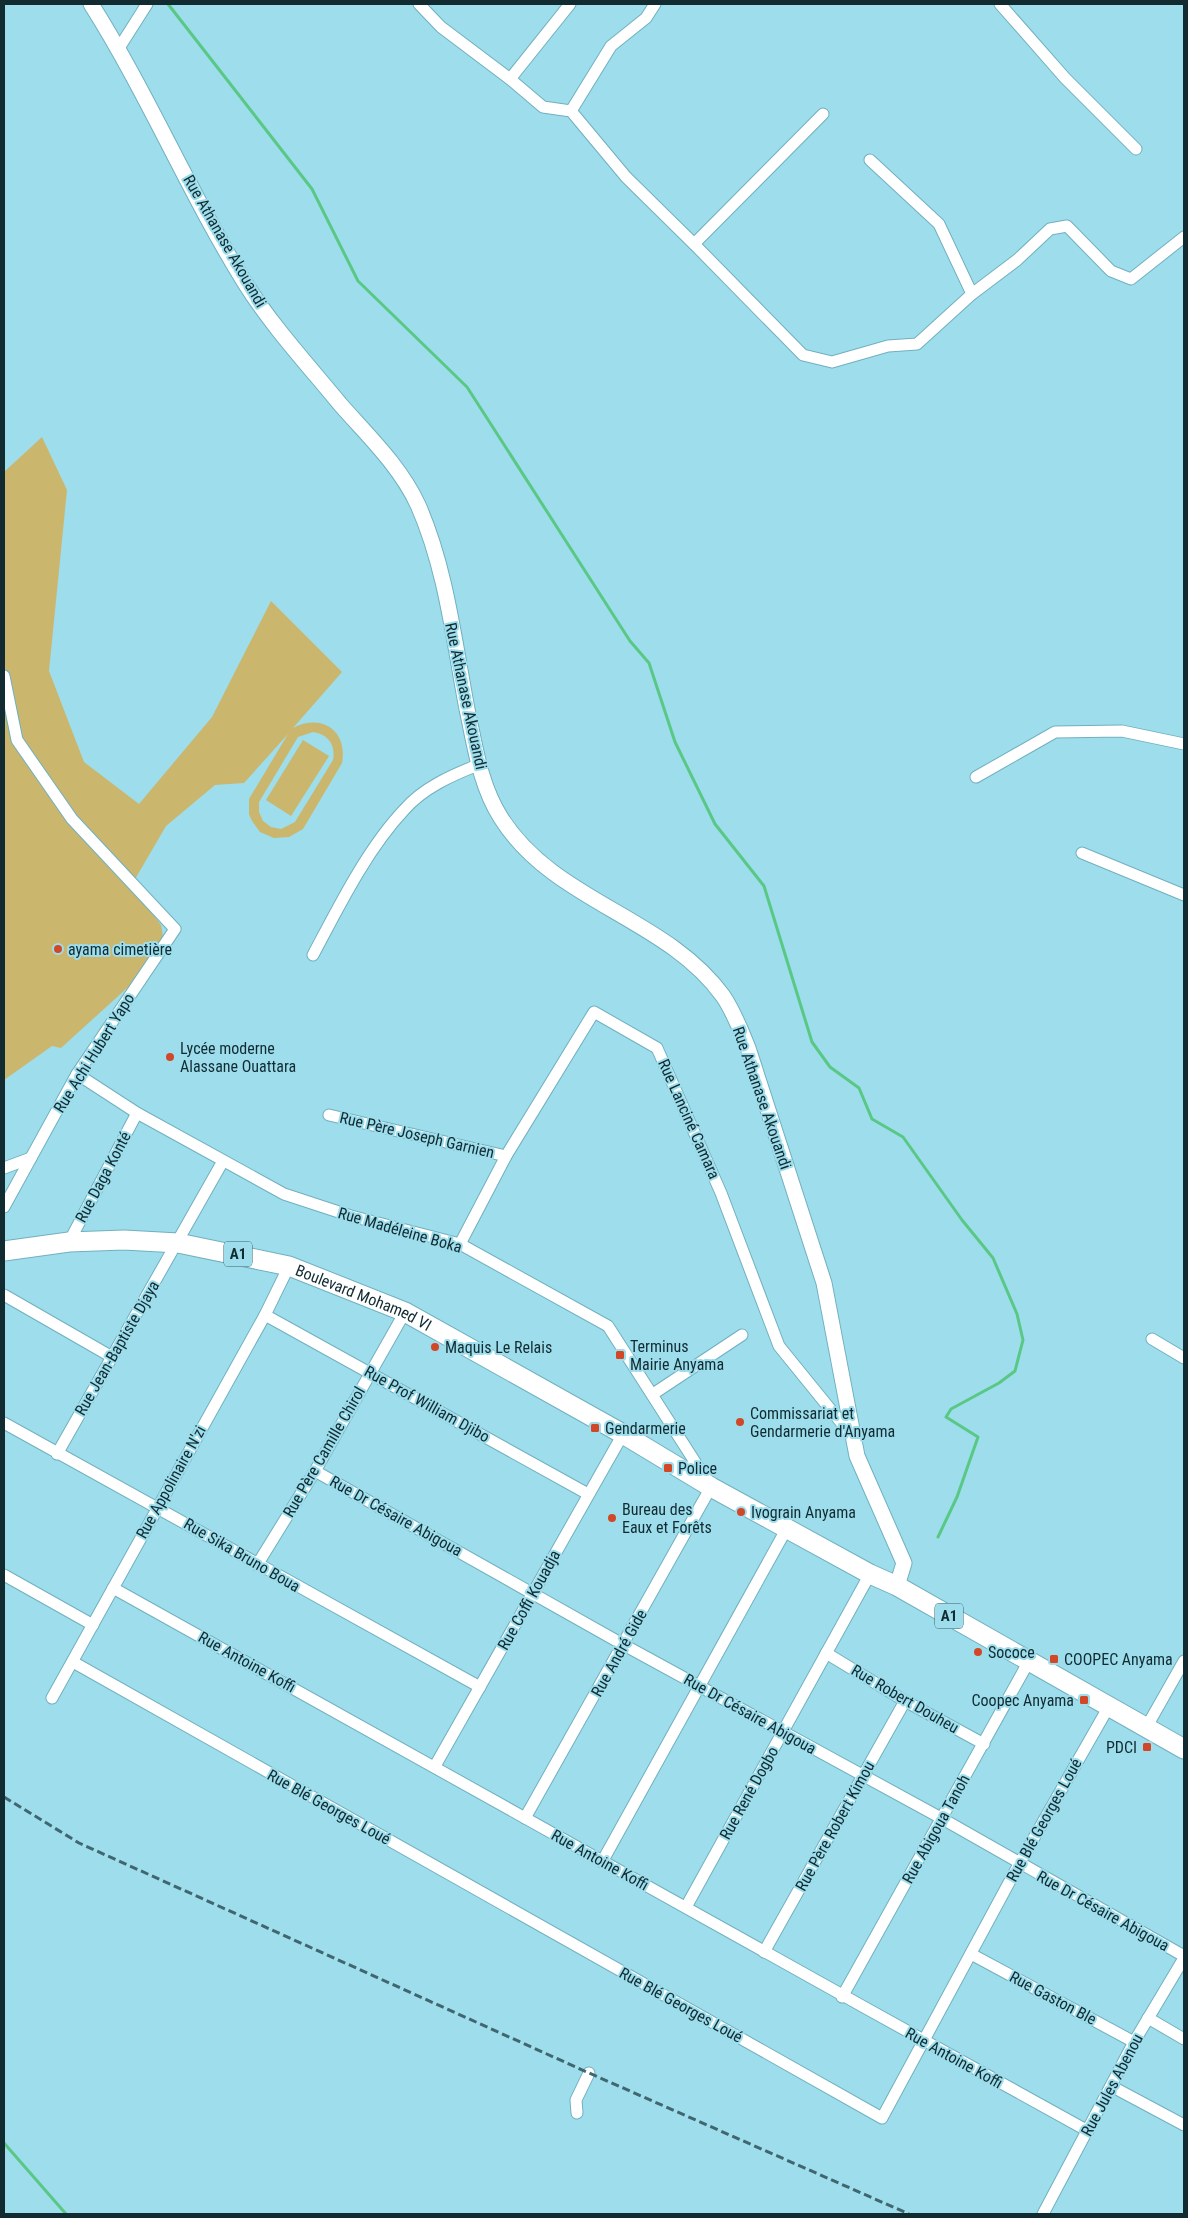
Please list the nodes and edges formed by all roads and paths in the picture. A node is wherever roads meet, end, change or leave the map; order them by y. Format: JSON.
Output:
{"nodes":[{"id":1,"x":91,"y":4,"type":"edge"},
{"id":2,"x":147,"y":4,"type":"edge"},
{"id":3,"x":570,"y":4,"type":"edge"},
{"id":4,"x":655,"y":4,"type":"edge"},
{"id":5,"x":1000,"y":4,"type":"edge"},
{"id":6,"x":426,"y":6,"type":"edge"},
{"id":7,"x":119,"y":48,"type":"junction"},
{"id":8,"x":510,"y":79,"type":"junction"},
{"id":9,"x":572,"y":111,"type":"junction"},
{"id":10,"x":823,"y":114,"type":"dead end"},
{"id":11,"x":1136,"y":149,"type":"dead end"},
{"id":12,"x":870,"y":160,"type":"dead end"},
{"id":13,"x":1184,"y":237,"type":"edge"},
{"id":14,"x":694,"y":244,"type":"junction"},
{"id":15,"x":972,"y":294,"type":"junction"},
{"id":16,"x":4,"y":676,"type":"edge"},
{"id":17,"x":1184,"y":744,"type":"edge"},
{"id":18,"x":478,"y":765,"type":"junction"},
{"id":19,"x":976,"y":777,"type":"dead end"},
{"id":20,"x":1082,"y":854,"type":"dead end"},
{"id":21,"x":1184,"y":895,"type":"edge"},
{"id":22,"x":313,"y":955,"type":"dead end"},
{"id":23,"x":77,"y":1074,"type":"junction"},
{"id":24,"x":137,"y":1113,"type":"junction"},
{"id":25,"x":329,"y":1114,"type":"dead end"},
{"id":26,"x":506,"y":1156,"type":"junction"},
{"id":27,"x":31,"y":1158,"type":"junction"},
{"id":28,"x":222,"y":1161,"type":"junction"},
{"id":29,"x":4,"y":1168,"type":"edge"},
{"id":30,"x":4,"y":1207,"type":"edge"},
{"id":31,"x":69,"y":1242,"type":"junction"},
{"id":32,"x":178,"y":1243,"type":"junction"},
{"id":33,"x":460,"y":1244,"type":"junction"},
{"id":34,"x":4,"y":1251,"type":"edge"},
{"id":35,"x":289,"y":1266,"type":"junction"},
{"id":36,"x":4,"y":1295,"type":"edge"},
{"id":37,"x":405,"y":1312,"type":"junction"},
{"id":38,"x":265,"y":1315,"type":"junction"},
{"id":39,"x":742,"y":1335,"type":"dead end"},
{"id":40,"x":1152,"y":1339,"type":"dead end"},
{"id":41,"x":112,"y":1357,"type":"junction"},
{"id":42,"x":1184,"y":1358,"type":"edge"},
{"id":43,"x":370,"y":1372,"type":"junction"},
{"id":44,"x":653,"y":1394,"type":"junction"},
{"id":45,"x":4,"y":1423,"type":"edge"},
{"id":46,"x":623,"y":1434,"type":"junction"},
{"id":47,"x":852,"y":1436,"type":"junction"},
{"id":48,"x":57,"y":1454,"type":"junction"},
{"id":49,"x":315,"y":1471,"type":"junction"},
{"id":50,"x":711,"y":1487,"type":"junction"},
{"id":51,"x":588,"y":1494,"type":"junction"},
{"id":52,"x":157,"y":1507,"type":"junction"},
{"id":53,"x":787,"y":1528,"type":"junction"},
{"id":54,"x":257,"y":1565,"type":"junction"},
{"id":55,"x":870,"y":1574,"type":"junction"},
{"id":56,"x":4,"y":1575,"type":"edge"},
{"id":57,"x":896,"y":1586,"type":"junction"},
{"id":58,"x":113,"y":1588,"type":"junction"},
{"id":59,"x":533,"y":1593,"type":"junction"},
{"id":60,"x":93,"y":1625,"type":"junction"},
{"id":61,"x":624,"y":1644,"type":"junction"},
{"id":62,"x":826,"y":1653,"type":"junction"},
{"id":63,"x":1029,"y":1661,"type":"junction"},
{"id":64,"x":1184,"y":1661,"type":"edge"},
{"id":65,"x":73,"y":1662,"type":"junction"},
{"id":66,"x":699,"y":1685,"type":"junction"},
{"id":67,"x":480,"y":1687,"type":"junction"},
{"id":68,"x":52,"y":1698,"type":"dead end"},
{"id":69,"x":905,"y":1700,"type":"junction"},
{"id":70,"x":1108,"y":1708,"type":"junction"},
{"id":71,"x":1146,"y":1728,"type":"junction"},
{"id":72,"x":783,"y":1731,"type":"junction"},
{"id":73,"x":984,"y":1744,"type":"junction"},
{"id":74,"x":1184,"y":1750,"type":"edge"},
{"id":75,"x":435,"y":1766,"type":"junction"},
{"id":76,"x":862,"y":1776,"type":"junction"},
{"id":77,"x":525,"y":1818,"type":"junction"},
{"id":78,"x":941,"y":1818,"type":"junction"},
{"id":79,"x":602,"y":1862,"type":"junction"},
{"id":80,"x":1019,"y":1864,"type":"junction"},
{"id":81,"x":686,"y":1907,"type":"junction"},
{"id":82,"x":764,"y":1952,"type":"junction"},
{"id":83,"x":971,"y":1954,"type":"junction"},
{"id":84,"x":1184,"y":1957,"type":"edge"},
{"id":85,"x":842,"y":1997,"type":"junction"},
{"id":86,"x":1148,"y":2018,"type":"junction"},
{"id":87,"x":1184,"y":2039,"type":"edge"},
{"id":88,"x":923,"y":2041,"type":"junction"},
{"id":89,"x":1134,"y":2042,"type":"junction"},
{"id":90,"x":589,"y":2073,"type":"dead end"},
{"id":91,"x":1111,"y":2086,"type":"junction"},
{"id":92,"x":577,"y":2114,"type":"dead end"},
{"id":93,"x":1184,"y":2125,"type":"edge"},
{"id":94,"x":1088,"y":2131,"type":"junction"},
{"id":95,"x":1043,"y":2214,"type":"edge"}],
"edges":[{"from":1,"to":7,"type":"street","name":"Rue Athanase Akouandi"},
{"from":2,"to":7,"type":"street"},
{"from":3,"to":8,"type":"street"},
{"from":4,"to":9,"type":"street"},
{"from":5,"to":11,"type":"street"},
{"from":6,"to":8,"type":"street"},
{"from":7,"to":18,"type":"street","name":"Rue Athanase Akouandi"},
{"from":8,"to":9,"type":"street"},
{"from":9,"to":14,"type":"street"},
{"from":10,"to":14,"type":"street"},
{"from":12,"to":15,"type":"street"},
{"from":13,"to":15,"type":"street"},
{"from":14,"to":15,"type":"street"},
{"from":16,"to":23,"type":"street","name":"Rue Achi Hubert Yapo"},
{"from":17,"to":19,"type":"street"},
{"from":18,"to":22,"type":"street"},
{"from":18,"to":47,"type":"street","name":"Rue Athanase Akouandi"},
{"from":20,"to":21,"type":"street"},
{"from":23,"to":24,"type":"street","name":"Rue Madéleine Boka"},
{"from":23,"to":27,"type":"street","name":"Rue Achi Hubert Yapo"},
{"from":24,"to":28,"type":"street","name":"Rue Madéleine Boka"},
{"from":24,"to":31,"type":"street","name":"Rue Daga Konté"},
{"from":25,"to":26,"type":"street","name":"Rue Père Joseph Garnien"},
{"from":26,"to":33,"type":"street","name":"Rue Lanciné Camara"},
{"from":26,"to":47,"type":"street","name":"Rue Lanciné Camara"},
{"from":27,"to":29,"type":"street"},
{"from":27,"to":30,"type":"street","name":"Rue Achi Hubert Yapo"},
{"from":28,"to":32,"type":"street","name":"Rue Jean-Baptiste Djaya"},
{"from":28,"to":33,"type":"street","name":"Rue Madéleine Boka"},
{"from":31,"to":32,"type":"main road","name":"Boulevard Mohamed VI","number":"A1"},
{"from":31,"to":34,"type":"main road","name":"Boulevard Mohamed VI","number":"A1"},
{"from":32,"to":35,"type":"main road","name":"Boulevard Mohamed VI","number":"A1"},
{"from":32,"to":41,"type":"street","name":"Rue Jean-Baptiste Djaya"},
{"from":33,"to":44,"type":"street","name":"Rue Madéleine Boka"},
{"from":35,"to":37,"type":"main road","name":"Boulevard Mohamed VI","number":"A1"},
{"from":35,"to":38,"type":"street","name":"Rue Appolinaire N'zi"},
{"from":36,"to":41,"type":"street"},
{"from":37,"to":43,"type":"street","name":"Rue Père Camille Chirol"},
{"from":37,"to":46,"type":"main road","name":"Boulevard Mohamed VI","number":"A1"},
{"from":38,"to":43,"type":"street","name":"Rue Prof William Djibo"},
{"from":38,"to":52,"type":"street","name":"Rue Appolinaire N'zi"},
{"from":39,"to":44,"type":"street"},
{"from":40,"to":42,"type":"street"},
{"from":41,"to":48,"type":"street","name":"Rue Jean-Baptiste Djaya"},
{"from":43,"to":49,"type":"street","name":"Rue Père Camille Chirol"},
{"from":43,"to":51,"type":"street","name":"Rue Prof William Djibo"},
{"from":44,"to":50,"type":"street","name":"Rue Madéleine Boka"},
{"from":45,"to":48,"type":"street","name":"Rue Sika Bruno Boua"},
{"from":46,"to":50,"type":"main road","name":"Boulevard Mohamed VI","number":"A1"},
{"from":46,"to":51,"type":"street","name":"Rue Coffi Kouadja"},
{"from":47,"to":57,"type":"street","name":"Rue Athanase Akouandi"},
{"from":48,"to":52,"type":"street","name":"Rue Sika Bruno Boua"},
{"from":49,"to":54,"type":"street","name":"Rue Père Camille Chirol"},
{"from":49,"to":59,"type":"street","name":"Rue Dr Césaire Abigoua"},
{"from":50,"to":53,"type":"main road","name":"Boulevard Mohamed VI","number":"A1"},
{"from":50,"to":61,"type":"street","name":"Rue André Gide"},
{"from":51,"to":59,"type":"street","name":"Rue Coffi Kouadja"},
{"from":52,"to":54,"type":"street","name":"Rue Sika Bruno Boua"},
{"from":52,"to":58,"type":"street","name":"Rue Appolinaire N'zi"},
{"from":53,"to":55,"type":"main road","name":"Boulevard Mohamed VI","number":"A1"},
{"from":53,"to":66,"type":"street"},
{"from":54,"to":67,"type":"street","name":"Rue Sika Bruno Boua"},
{"from":55,"to":57,"type":"main road","name":"Boulevard Mohamed VI","number":"A1"},
{"from":55,"to":62,"type":"street","name":"Rue René Dogbo"},
{"from":56,"to":60,"type":"street"},
{"from":57,"to":63,"type":"main road","name":"Boulevard Mohamed VI","number":"A1"},
{"from":58,"to":60,"type":"street","name":"Rue Appolinaire N'zi"},
{"from":58,"to":75,"type":"street","name":"Rue Antoine Koffi"},
{"from":59,"to":61,"type":"street","name":"Rue Dr Césaire Abigoua"},
{"from":59,"to":67,"type":"street","name":"Rue Coffi Kouadja"},
{"from":60,"to":65,"type":"street","name":"Rue Appolinaire N'zi"},
{"from":61,"to":66,"type":"street","name":"Rue Dr Césaire Abigoua"},
{"from":61,"to":77,"type":"street","name":"Rue André Gide"},
{"from":62,"to":69,"type":"street","name":"Rue Robert Douheu"},
{"from":62,"to":72,"type":"street","name":"Rue René Dogbo"},
{"from":63,"to":70,"type":"main road","name":"Boulevard Mohamed VI","number":"A1"},
{"from":63,"to":73,"type":"street","name":"Rue Abigoua Tanoh"},
{"from":64,"to":71,"type":"street"},
{"from":65,"to":68,"type":"street","name":"Rue Appolinaire N'zi"},
{"from":65,"to":88,"type":"street","name":"Rue Blé Georges Loué"},
{"from":66,"to":72,"type":"street","name":"Rue Dr Césaire Abigoua"},
{"from":66,"to":79,"type":"street"},
{"from":67,"to":75,"type":"street","name":"Rue Coffi Kouadja"},
{"from":69,"to":73,"type":"street","name":"Rue Robert Douheu"},
{"from":69,"to":76,"type":"street","name":"Rue Père Robert Kimou"},
{"from":70,"to":71,"type":"main road","name":"Boulevard Mohamed VI","number":"A1"},
{"from":70,"to":80,"type":"street","name":"Rue Blé Georges Loué"},
{"from":71,"to":74,"type":"main road","name":"Boulevard Mohamed VI","number":"A1"},
{"from":72,"to":76,"type":"street","name":"Rue Dr Césaire Abigoua"},
{"from":72,"to":81,"type":"street","name":"Rue René Dogbo"},
{"from":73,"to":78,"type":"street","name":"Rue Abigoua Tanoh"},
{"from":75,"to":77,"type":"street","name":"Rue Antoine Koffi"},
{"from":76,"to":78,"type":"street","name":"Rue Dr Césaire Abigoua"},
{"from":76,"to":82,"type":"street","name":"Rue Père Robert Kimou"},
{"from":77,"to":79,"type":"street","name":"Rue Antoine Koffi"},
{"from":78,"to":80,"type":"street","name":"Rue Dr Césaire Abigoua"},
{"from":78,"to":85,"type":"street","name":"Rue Abigoua Tanoh"},
{"from":79,"to":81,"type":"street","name":"Rue Antoine Koffi"},
{"from":80,"to":83,"type":"street","name":"Rue Blé Georges Loué"},
{"from":80,"to":84,"type":"street","name":"Rue Dr Césaire Abigoua"},
{"from":81,"to":82,"type":"street","name":"Rue Antoine Koffi"},
{"from":82,"to":85,"type":"street","name":"Rue Antoine Koffi"},
{"from":83,"to":88,"type":"street","name":"Rue Blé Georges Loué"},
{"from":83,"to":89,"type":"street","name":"Rue Gaston Ble"},
{"from":84,"to":86,"type":"street","name":"Rue Jules Abenou"},
{"from":85,"to":88,"type":"street","name":"Rue Antoine Koffi"},
{"from":86,"to":87,"type":"street"},
{"from":86,"to":89,"type":"street","name":"Rue Jules Abenou"},
{"from":88,"to":94,"type":"street","name":"Rue Antoine Koffi"},
{"from":89,"to":91,"type":"street","name":"Rue Jules Abenou"},
{"from":90,"to":92,"type":"street"},
{"from":91,"to":93,"type":"street"},
{"from":91,"to":94,"type":"street","name":"Rue Jules Abenou"},
{"from":94,"to":95,"type":"street","name":"Rue Jules Abenou"}]}
